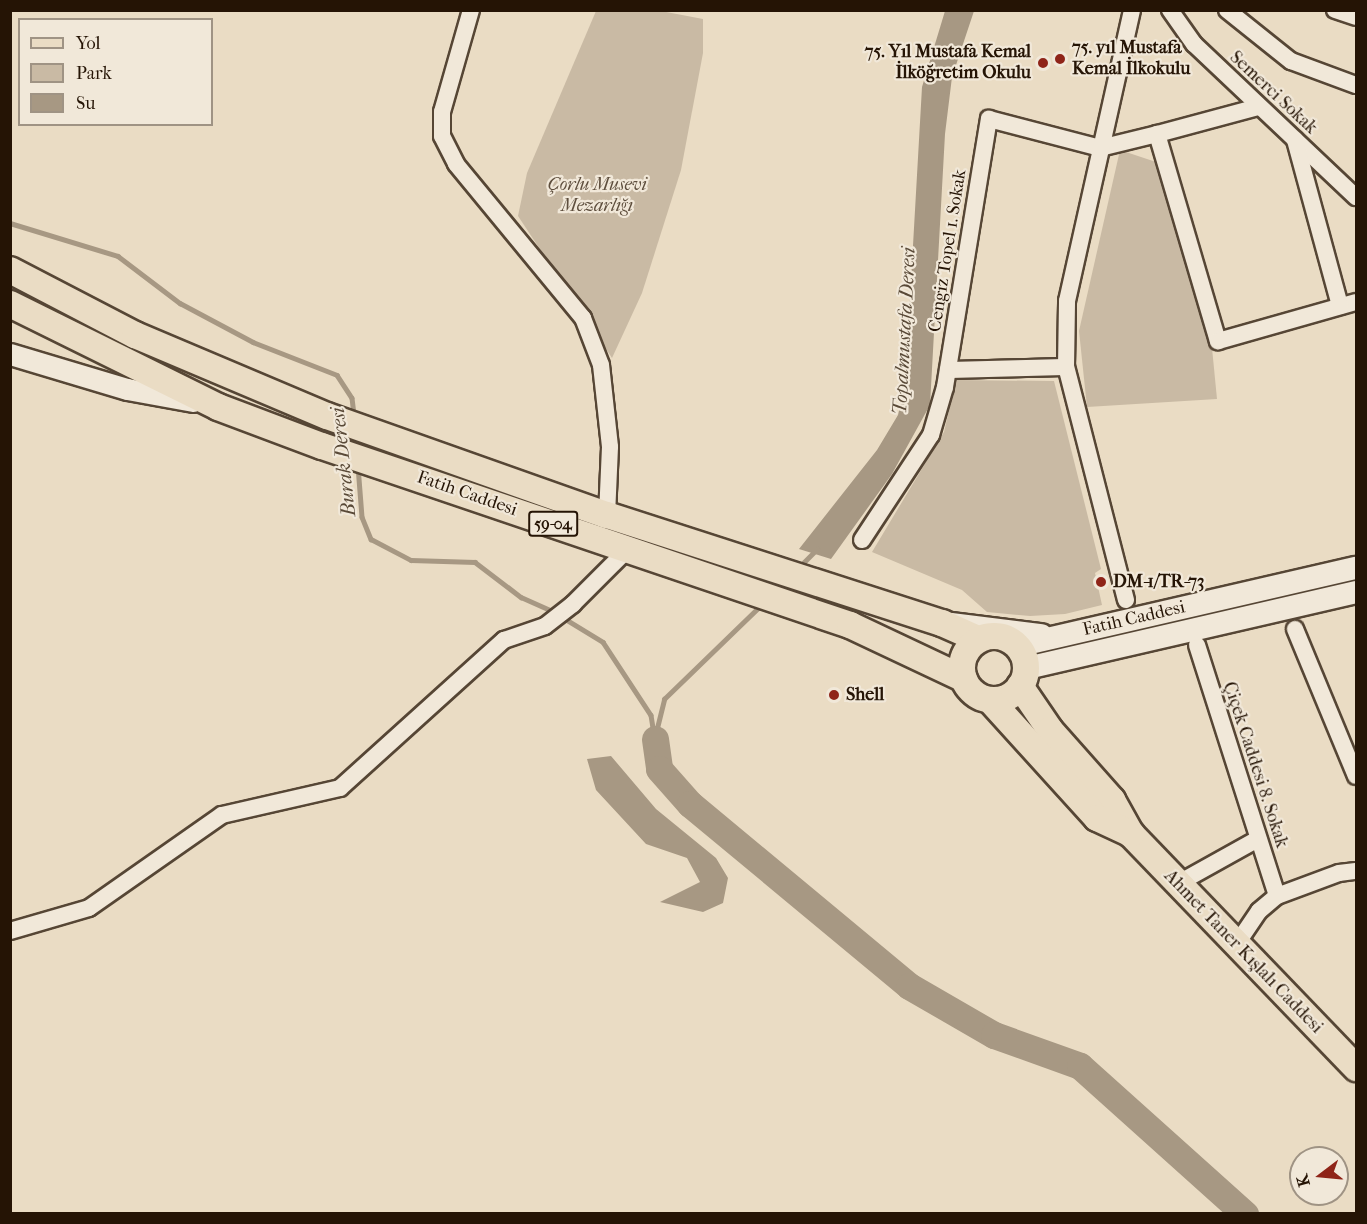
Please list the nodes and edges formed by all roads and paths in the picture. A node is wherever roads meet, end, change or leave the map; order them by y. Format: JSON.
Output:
{"nodes":[{"id":1,"x":471,"y":10,"type":"edge"},
{"id":2,"x":1132,"y":10,"type":"edge"},
{"id":3,"x":1170,"y":10,"type":"edge"},
{"id":4,"x":1227,"y":10,"type":"edge"},
{"id":5,"x":1335,"y":10,"type":"edge"},
{"id":6,"x":1356,"y":17,"type":"edge"},
{"id":7,"x":1356,"y":86,"type":"edge"},
{"id":8,"x":1258,"y":107,"type":"junction"},
{"id":9,"x":1158,"y":134,"type":"junction"},
{"id":10,"x":1295,"y":140,"type":"junction"},
{"id":11,"x":1100,"y":148,"type":"junction"},
{"id":12,"x":1356,"y":197,"type":"edge"},
{"id":13,"x":10,"y":270,"type":"edge"},
{"id":14,"x":10,"y":304,"type":"edge"},
{"id":15,"x":1348,"y":304,"type":"edge"},
{"id":16,"x":10,"y":354,"type":"edge"},
{"id":17,"x":1066,"y":367,"type":"junction"},
{"id":18,"x":948,"y":370,"type":"junction"},
{"id":19,"x":218,"y":407,"type":"junction"},
{"id":20,"x":607,"y":515,"type":"junction"},
{"id":21,"x":862,"y":540,"type":"dead end"},
{"id":22,"x":627,"y":550,"type":"junction"},
{"id":23,"x":1356,"y":568,"type":"edge"},
{"id":24,"x":1356,"y":592,"type":"edge"},
{"id":25,"x":1126,"y":600,"type":"dead end"},
{"id":26,"x":942,"y":623,"type":"junction"},
{"id":27,"x":1295,"y":629,"type":"dead end"},
{"id":28,"x":1054,"y":638,"type":"junction"},
{"id":29,"x":978,"y":639,"type":"junction"},
{"id":30,"x":1197,"y":645,"type":"dead end"},
{"id":31,"x":1022,"y":667,"type":"junction"},
{"id":32,"x":964,"y":679,"type":"junction"},
{"id":33,"x":990,"y":700,"type":"junction"},
{"id":34,"x":1356,"y":776,"type":"edge"},
{"id":35,"x":1131,"y":834,"type":"junction"},
{"id":36,"x":1258,"y":839,"type":"junction"},
{"id":37,"x":1356,"y":871,"type":"edge"},
{"id":38,"x":1177,"y":884,"type":"junction"},
{"id":39,"x":1277,"y":896,"type":"junction"},
{"id":40,"x":10,"y":931,"type":"edge"},
{"id":41,"x":1236,"y":945,"type":"junction"},
{"id":42,"x":1356,"y":1068,"type":"edge"}],
"edges":[{"from":1,"to":20,"type":"street"},
{"from":2,"to":11,"type":"street"},
{"from":3,"to":8,"type":"street","name":"Semerci Sokak"},
{"from":4,"to":7,"type":"street"},
{"from":5,"to":6,"type":"street"},
{"from":8,"to":9,"type":"street","name":"Cengiz Topel 1. Sokak"},
{"from":8,"to":10,"type":"street","name":"Semerci Sokak"},
{"from":9,"to":11,"type":"street","name":"Cengiz Topel 1. Sokak"},
{"from":9,"to":15,"type":"street"},
{"from":10,"to":12,"type":"street","name":"Semerci Sokak"},
{"from":10,"to":15,"type":"street"},
{"from":11,"to":17,"type":"street"},
{"from":11,"to":18,"type":"street","name":"Cengiz Topel 1. Sokak"},
{"from":13,"to":20,"type":"main road","name":"Fatih Caddesi","number":"59-04"},
{"from":14,"to":19,"type":"main road","name":"Fatih Caddesi","number":"59-04"},
{"from":16,"to":19,"type":"street"},
{"from":17,"to":18,"type":"street"},
{"from":17,"to":25,"type":"street"},
{"from":18,"to":21,"type":"street","name":"Cengiz Topel 1. Sokak"},
{"from":19,"to":22,"type":"main road","name":"Fatih Caddesi","number":"59-04"},
{"from":20,"to":26,"type":"main road","name":"Fatih Caddesi","number":"59-04"},
{"from":22,"to":32,"type":"main road","name":"Fatih Caddesi","number":"59-04"},
{"from":22,"to":40,"type":"street"},
{"from":23,"to":28,"type":"main road","name":"Fatih Caddesi"},
{"from":24,"to":31,"type":"main road","name":"Fatih Caddesi"},
{"from":26,"to":28,"type":"main road"},
{"from":26,"to":29,"type":"main road","name":"Fatih Caddesi"},
{"from":27,"to":34,"type":"street"},
{"from":28,"to":31,"type":"main road","name":"Fatih Caddesi"},
{"from":29,"to":31,"type":"main road"},
{"from":29,"to":32,"type":"main road"},
{"from":30,"to":36,"type":"street","name":"Çiçek Caddesi 8. Sokak"},
{"from":31,"to":33,"type":"main road"},
{"from":31,"to":35,"type":"main road"},
{"from":32,"to":33,"type":"main road"},
{"from":33,"to":35,"type":"main road"},
{"from":35,"to":38,"type":"main road","name":"Ahmet Taner Kışlalı Caddesi"},
{"from":36,"to":38,"type":"street"},
{"from":36,"to":39,"type":"street","name":"Çiçek Caddesi 8. Sokak"},
{"from":37,"to":39,"type":"street"},
{"from":38,"to":41,"type":"main road","name":"Ahmet Taner Kışlalı Caddesi"},
{"from":39,"to":41,"type":"street"},
{"from":41,"to":42,"type":"main road","name":"Ahmet Taner Kışlalı Caddesi"}]}
